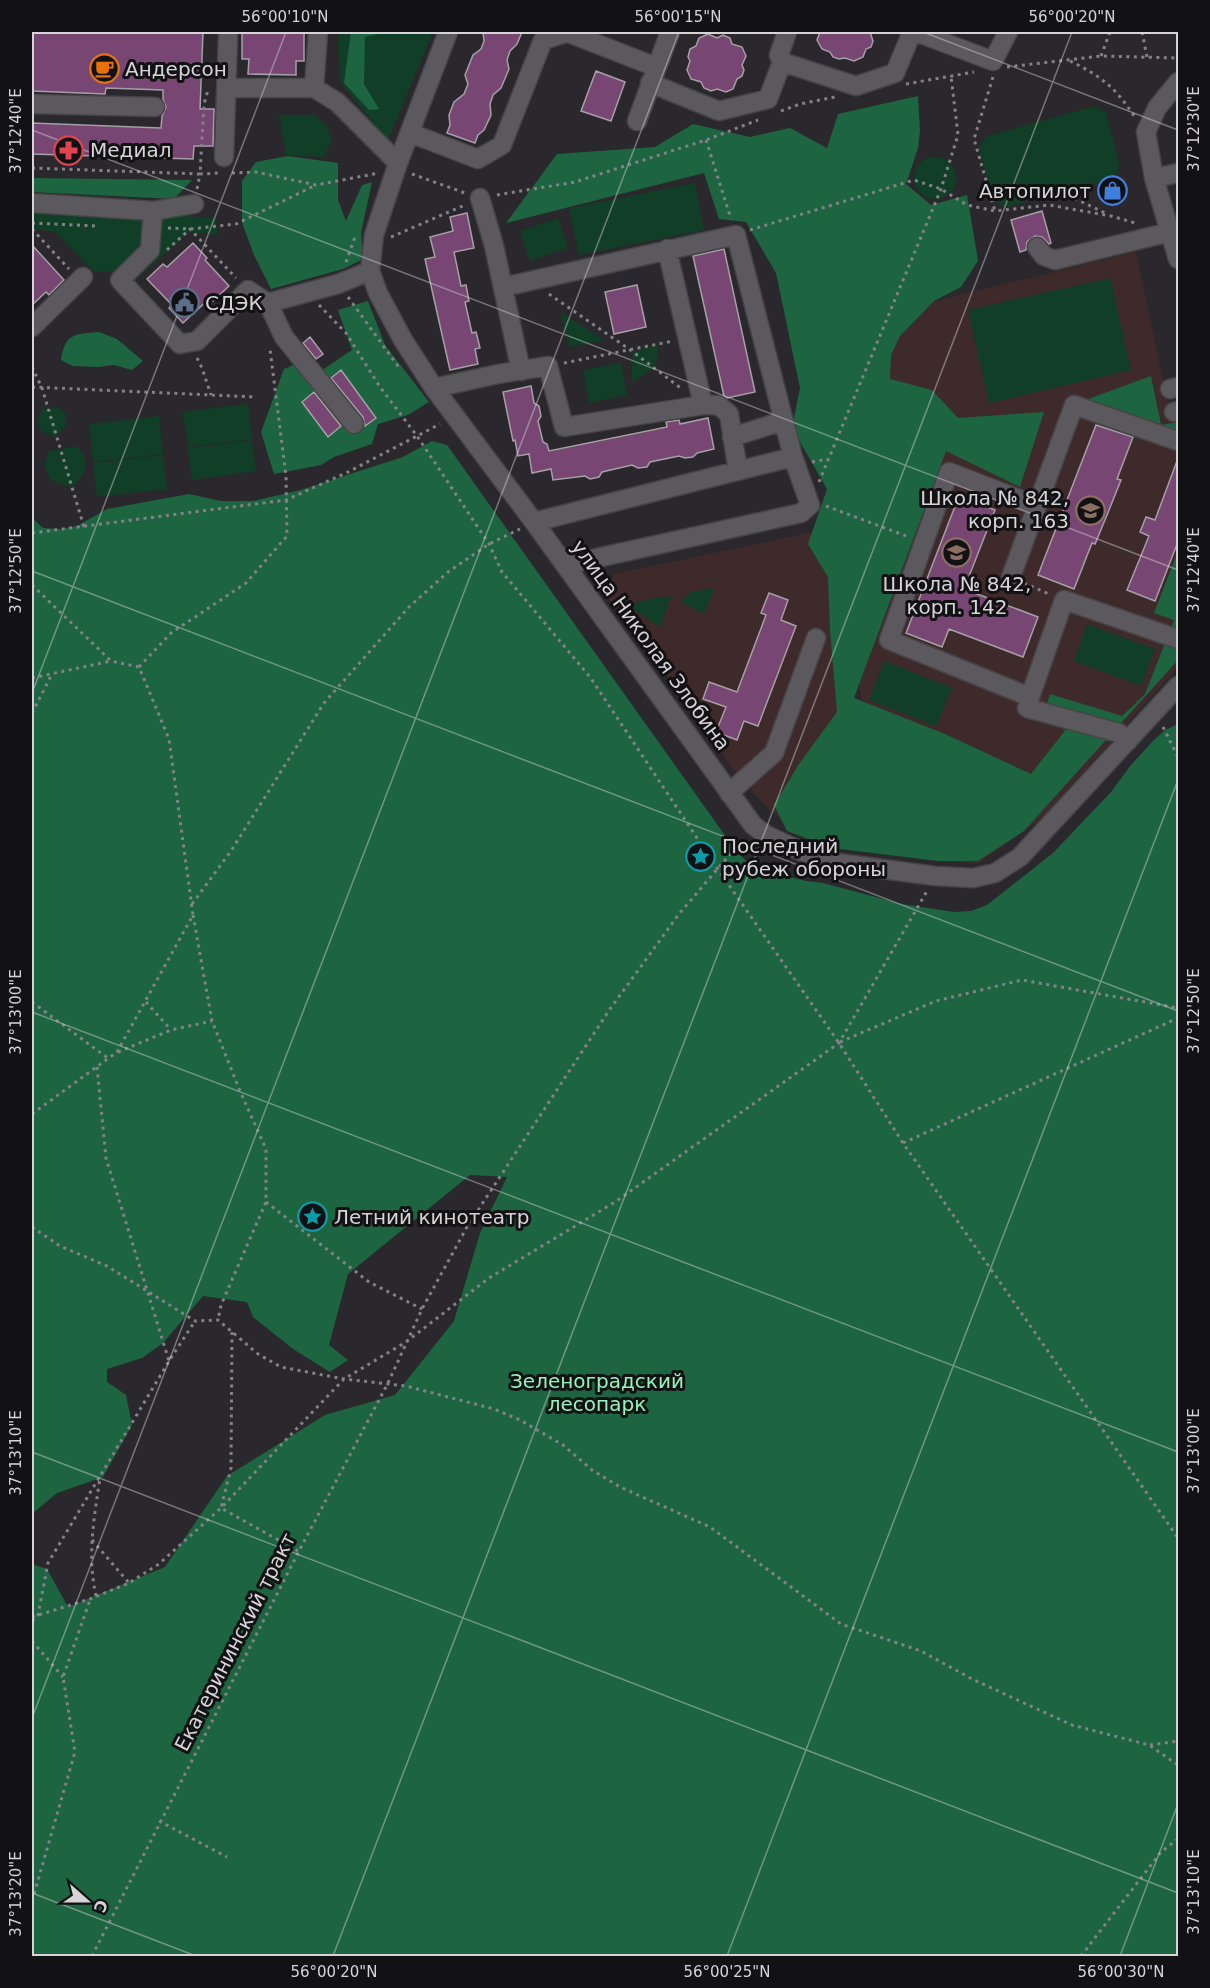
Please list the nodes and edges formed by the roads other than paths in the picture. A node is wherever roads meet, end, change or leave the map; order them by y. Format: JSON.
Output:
{"nodes":[{"id":1,"x":318,"y":32,"type":"edge"},
{"id":2,"x":448,"y":32,"type":"edge"},
{"id":3,"x":569,"y":32,"type":"edge"},
{"id":4,"x":670,"y":32,"type":"edge"},
{"id":5,"x":787,"y":32,"type":"edge"},
{"id":6,"x":912,"y":32,"type":"edge"},
{"id":7,"x":916,"y":32,"type":"edge"},
{"id":8,"x":1008,"y":32,"type":"edge"},
{"id":9,"x":228,"y":36,"type":"dead end"},
{"id":10,"x":782,"y":62,"type":"junction"},
{"id":11,"x":653,"y":75,"type":"junction"},
{"id":12,"x":1179,"y":82,"type":"edge"},
{"id":13,"x":218,"y":87,"type":"junction"},
{"id":14,"x":314,"y":88,"type":"junction"},
{"id":15,"x":32,"y":104,"type":"edge"},
{"id":16,"x":154,"y":107,"type":"dead end"},
{"id":17,"x":637,"y":121,"type":"dead end"},
{"id":18,"x":410,"y":133,"type":"junction"},
{"id":19,"x":224,"y":157,"type":"dead end"},
{"id":20,"x":391,"y":168,"type":"junction"},
{"id":21,"x":1179,"y":173,"type":"edge"},
{"id":22,"x":1154,"y":178,"type":"junction"},
{"id":23,"x":480,"y":198,"type":"road end"},
{"id":24,"x":32,"y":203,"type":"edge"},
{"id":25,"x":194,"y":204,"type":"road end"},
{"id":26,"x":153,"y":211,"type":"junction"},
{"id":27,"x":1170,"y":232,"type":"junction"},
{"id":28,"x":1037,"y":247,"type":"dead end"},
{"id":29,"x":667,"y":249,"type":"junction"},
{"id":30,"x":1179,"y":259,"type":"edge"},
{"id":31,"x":370,"y":271,"type":"junction"},
{"id":32,"x":83,"y":277,"type":"dead end"},
{"id":33,"x":503,"y":287,"type":"junction"},
{"id":34,"x":268,"y":303,"type":"junction"},
{"id":35,"x":32,"y":327,"type":"edge"},
{"id":36,"x":521,"y":371,"type":"junction"},
{"id":37,"x":434,"y":388,"type":"junction"},
{"id":38,"x":703,"y":405,"type":"junction"},
{"id":39,"x":783,"y":421,"type":"junction"},
{"id":40,"x":354,"y":424,"type":"dead end"},
{"id":41,"x":732,"y":437,"type":"junction"},
{"id":42,"x":1179,"y":441,"type":"edge"},
{"id":43,"x":793,"y":457,"type":"junction"},
{"id":44,"x":738,"y":471,"type":"junction"},
{"id":45,"x":1037,"y":506,"type":"junction"},
{"id":46,"x":534,"y":522,"type":"junction"},
{"id":47,"x":566,"y":565,"type":"junction"},
{"id":48,"x":1011,"y":577,"type":"road end"},
{"id":49,"x":816,"y":638,"type":"dead end"},
{"id":50,"x":1179,"y":639,"type":"edge"},
{"id":51,"x":1179,"y":686,"type":"edge"},
{"id":52,"x":1030,"y":697,"type":"junction"},
{"id":53,"x":1128,"y":741,"type":"junction"},
{"id":54,"x":729,"y":793,"type":"junction"}],
"edges":[{"from":1,"to":14,"type":"street"},
{"from":2,"to":18,"type":"street","name":"улица Николая Злобина"},
{"from":3,"to":11,"type":"street"},
{"from":3,"to":18,"type":"street"},
{"from":4,"to":11,"type":"street"},
{"from":5,"to":10,"type":"street"},
{"from":6,"to":10,"type":"street"},
{"from":7,"to":8,"type":"street"},
{"from":9,"to":13,"type":"street"},
{"from":10,"to":11,"type":"street"},
{"from":11,"to":17,"type":"street"},
{"from":12,"to":22,"type":"street"},
{"from":13,"to":14,"type":"street"},
{"from":13,"to":19,"type":"street"},
{"from":14,"to":20,"type":"street"},
{"from":15,"to":16,"type":"street"},
{"from":18,"to":20,"type":"street","name":"улица Николая Злобина"},
{"from":20,"to":31,"type":"street","name":"улица Николая Злобина"},
{"from":21,"to":22,"type":"street"},
{"from":22,"to":27,"type":"street"},
{"from":23,"to":33,"type":"street"},
{"from":24,"to":26,"type":"street"},
{"from":25,"to":26,"type":"street"},
{"from":26,"to":34,"type":"street"},
{"from":27,"to":28,"type":"street"},
{"from":27,"to":30,"type":"street"},
{"from":29,"to":33,"type":"street"},
{"from":29,"to":38,"type":"street"},
{"from":29,"to":39,"type":"street"},
{"from":31,"to":34,"type":"street"},
{"from":31,"to":37,"type":"street","name":"улица Николая Злобина"},
{"from":32,"to":35,"type":"street"},
{"from":33,"to":36,"type":"street"},
{"from":34,"to":40,"type":"street"},
{"from":36,"to":37,"type":"street"},
{"from":36,"to":38,"type":"street"},
{"from":37,"to":46,"type":"street","name":"улица Николая Злобина"},
{"from":38,"to":41,"type":"street"},
{"from":39,"to":41,"type":"street"},
{"from":39,"to":43,"type":"street"},
{"from":41,"to":44,"type":"street"},
{"from":42,"to":45,"type":"street"},
{"from":43,"to":44,"type":"street"},
{"from":43,"to":47,"type":"street"},
{"from":44,"to":46,"type":"street"},
{"from":45,"to":48,"type":"street"},
{"from":45,"to":52,"type":"street"},
{"from":46,"to":47,"type":"street","name":"улица Николая Злобина"},
{"from":47,"to":54,"type":"street","name":"улица Николая Злобина"},
{"from":49,"to":54,"type":"street"},
{"from":50,"to":52,"type":"street"},
{"from":51,"to":53,"type":"street","name":"улица Николая Злобина"},
{"from":52,"to":53,"type":"street"},
{"from":53,"to":54,"type":"street","name":"улица Николая Злобина"}]}
